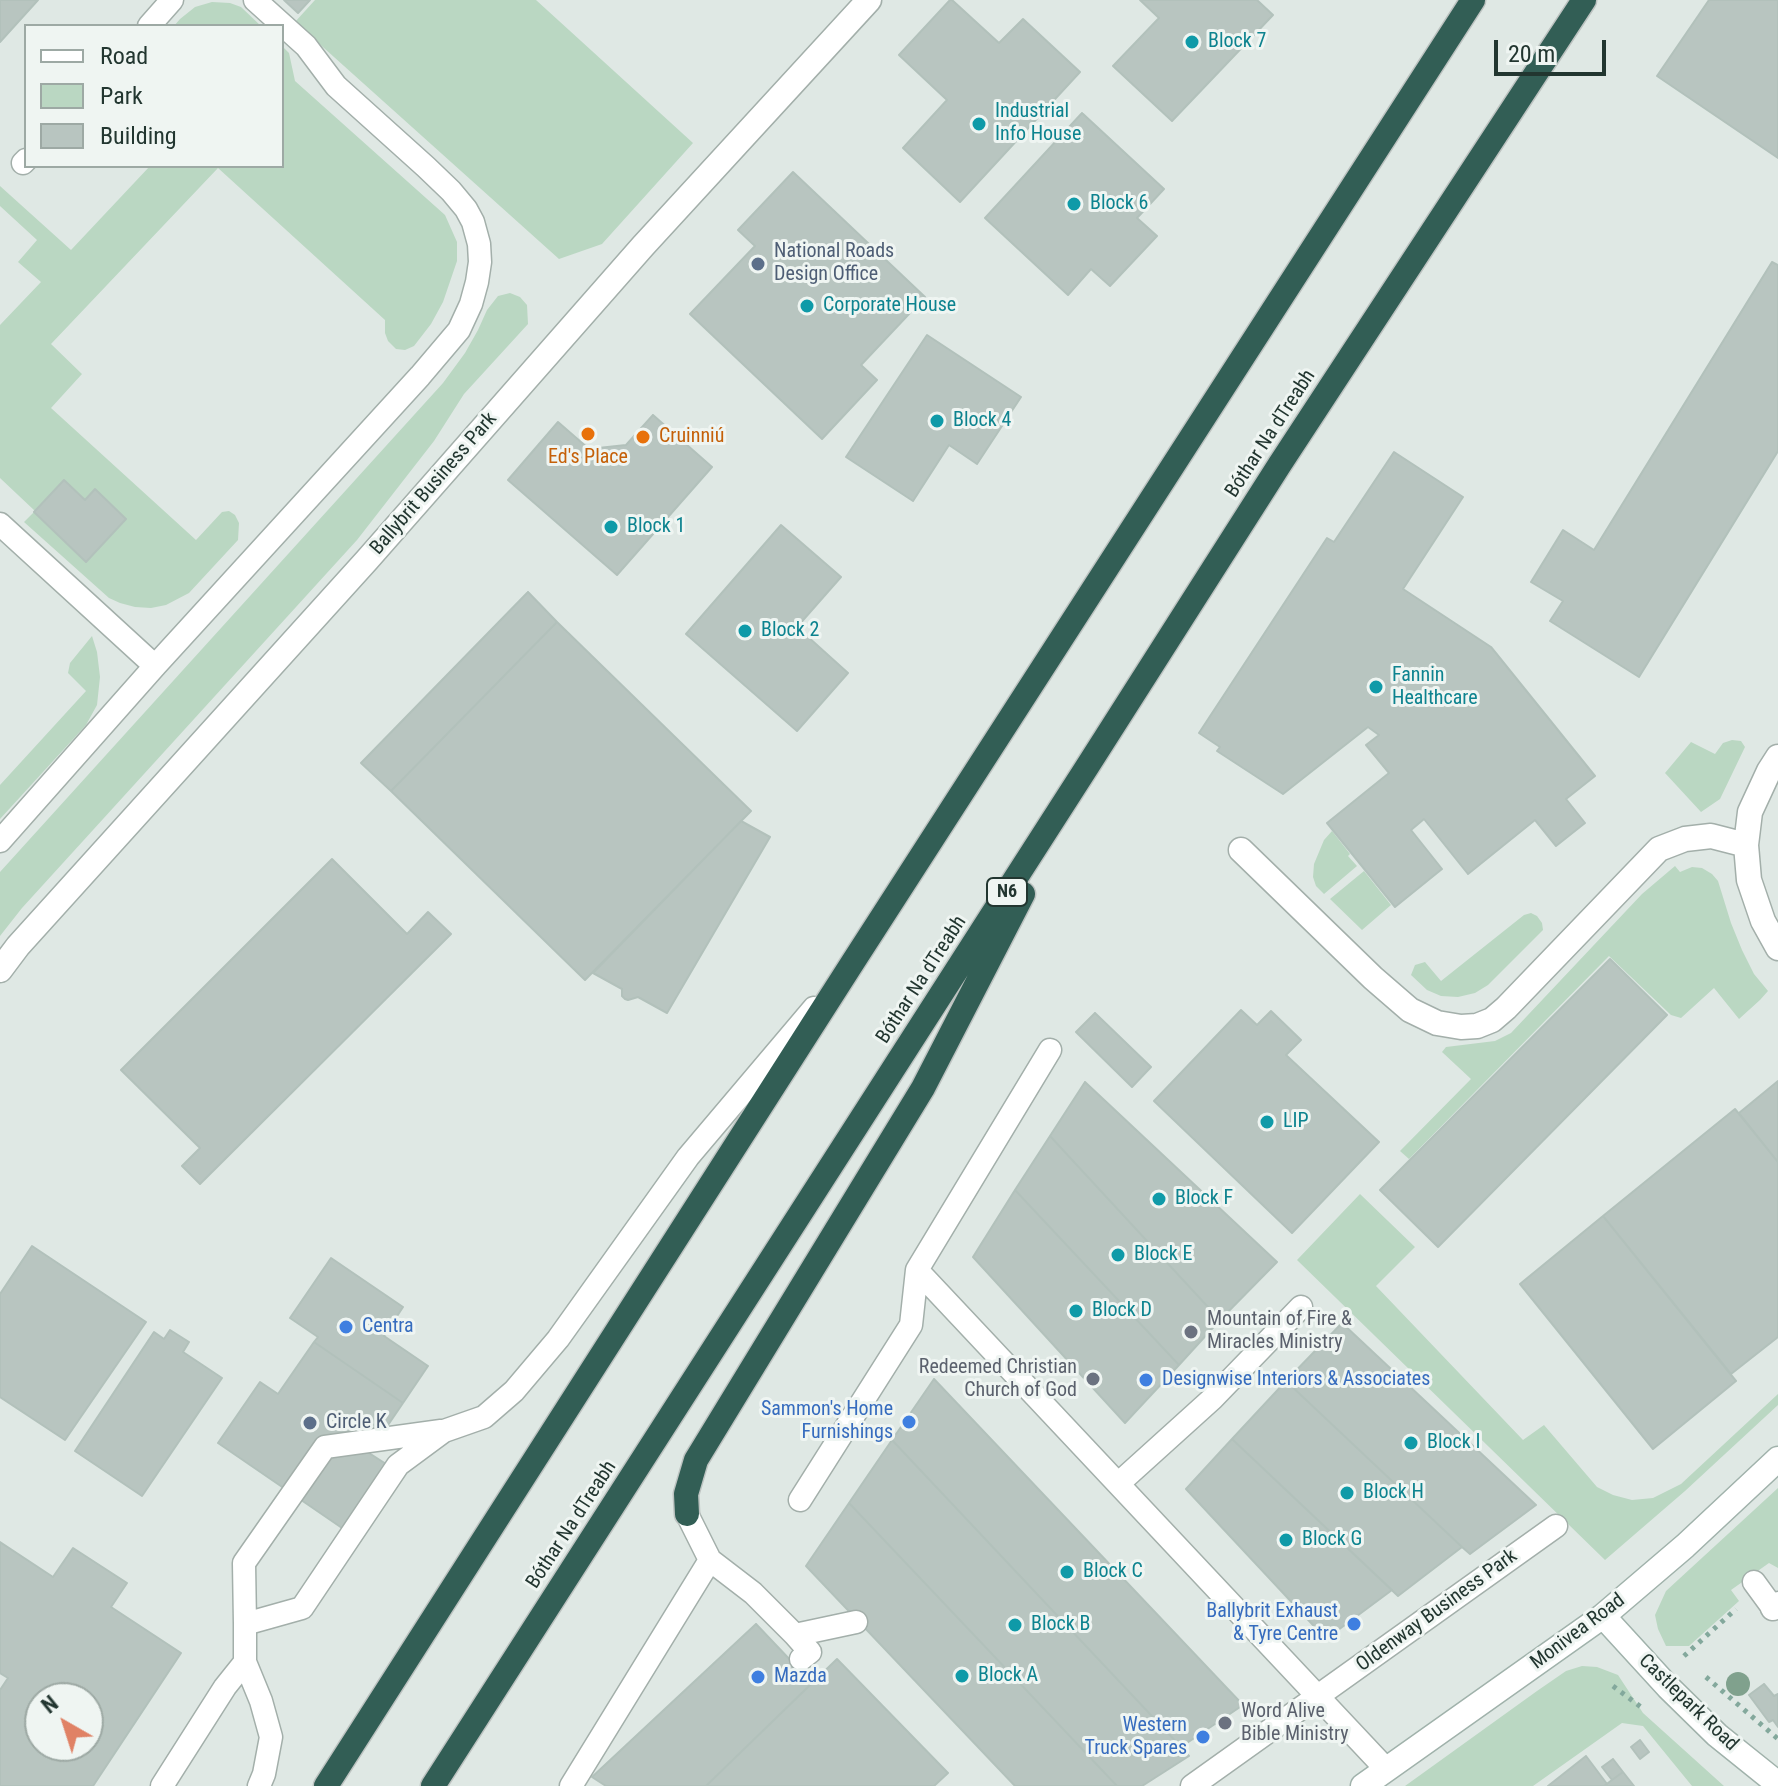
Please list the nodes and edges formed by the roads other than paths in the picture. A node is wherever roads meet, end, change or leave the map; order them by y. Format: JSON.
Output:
{"nodes":[{"id":1,"x":172,"y":0,"type":"edge"},
{"id":2,"x":255,"y":0,"type":"edge"},
{"id":3,"x":869,"y":0,"type":"edge"},
{"id":4,"x":1473,"y":0,"type":"edge"},
{"id":5,"x":1584,"y":0,"type":"edge"},
{"id":6,"x":151,"y":24,"type":"edge"},
{"id":7,"x":282,"y":24,"type":"edge"},
{"id":8,"x":284,"y":26,"type":"edge"},
{"id":9,"x":0,"y":524,"type":"edge"},
{"id":10,"x":155,"y":666,"type":"junction"},
{"id":11,"x":1778,"y":757,"type":"edge"},
{"id":12,"x":1087,"y":767,"type":"junction"},
{"id":13,"x":0,"y":841,"type":"edge"},
{"id":14,"x":1746,"y":845,"type":"junction"},
{"id":15,"x":1241,"y":850,"type":"dead end"},
{"id":16,"x":1778,"y":948,"type":"edge"},
{"id":17,"x":853,"y":962,"type":"junction"},
{"id":18,"x":0,"y":970,"type":"edge"},
{"id":19,"x":1050,"y":1050,"type":"dead end"},
{"id":20,"x":917,"y":1270,"type":"junction"},
{"id":21,"x":1301,"y":1307,"type":"dead end"},
{"id":22,"x":444,"y":1431,"type":"junction"},
{"id":23,"x":1778,"y":1459,"type":"edge"},
{"id":24,"x":1119,"y":1483,"type":"junction"},
{"id":25,"x":800,"y":1500,"type":"dead end"},
{"id":26,"x":687,"y":1514,"type":"joint"},
{"id":27,"x":1556,"y":1526,"type":"dead end"},
{"id":28,"x":710,"y":1560,"type":"junction"},
{"id":29,"x":1754,"y":1582,"type":"dead end"},
{"id":30,"x":1775,"y":1606,"type":"edge"},
{"id":31,"x":1603,"y":1616,"type":"junction"},
{"id":32,"x":856,"y":1622,"type":"dead end"},
{"id":33,"x":245,"y":1624,"type":"junction"},
{"id":34,"x":795,"y":1635,"type":"junction"},
{"id":35,"x":801,"y":1659,"type":"dead end"},
{"id":36,"x":245,"y":1662,"type":"junction"},
{"id":37,"x":1317,"y":1697,"type":"junction"},
{"id":38,"x":1386,"y":1769,"type":"junction"},
{"id":39,"x":1778,"y":1784,"type":"edge"},
{"id":40,"x":162,"y":1786,"type":"edge"},
{"id":41,"x":259,"y":1786,"type":"edge"},
{"id":42,"x":326,"y":1786,"type":"edge"},
{"id":43,"x":433,"y":1786,"type":"edge"},
{"id":44,"x":571,"y":1786,"type":"edge"},
{"id":45,"x":1192,"y":1786,"type":"edge"},
{"id":46,"x":1363,"y":1786,"type":"edge"}],
"edges":[{"from":1,"to":6,"type":"lane"},
{"from":2,"to":7,"type":"lane"},
{"from":3,"to":18,"type":"street","name":"Ballybrit Business Park"},
{"from":4,"to":17,"type":"highway"},
{"from":5,"to":12,"type":"highway","name":"Bóthar Na dTreabh","number":"N6"},
{"from":8,"to":10,"type":"lane"},
{"from":9,"to":10,"type":"lane"},
{"from":10,"to":13,"type":"lane"},
{"from":11,"to":14,"type":"street"},
{"from":12,"to":26,"type":"highway","number":"N6"},
{"from":12,"to":43,"type":"highway","name":"Bóthar Na dTreabh","number":"N6"},
{"from":14,"to":15,"type":"street"},
{"from":14,"to":16,"type":"street"},
{"from":17,"to":22,"type":"lane"},
{"from":17,"to":42,"type":"highway"},
{"from":19,"to":20,"type":"lane"},
{"from":20,"to":24,"type":"lane"},
{"from":20,"to":25,"type":"lane"},
{"from":21,"to":24,"type":"lane"},
{"from":22,"to":33,"type":"lane"},
{"from":22,"to":33,"type":"lane"},
{"from":23,"to":31,"type":"street","name":"Monivea Road"},
{"from":24,"to":37,"type":"lane"},
{"from":26,"to":28,"type":"lane"},
{"from":27,"to":37,"type":"lane","name":"Oldenway Business Park"},
{"from":28,"to":34,"type":"lane"},
{"from":28,"to":44,"type":"lane"},
{"from":29,"to":30,"type":"lane"},
{"from":31,"to":38,"type":"street","name":"Monivea Road"},
{"from":31,"to":39,"type":"street","name":"Castlepark Road"},
{"from":32,"to":34,"type":"lane"},
{"from":33,"to":36,"type":"lane"},
{"from":34,"to":35,"type":"lane"},
{"from":36,"to":40,"type":"lane"},
{"from":36,"to":41,"type":"lane"},
{"from":37,"to":38,"type":"lane"},
{"from":37,"to":45,"type":"lane","name":"Oldenway Business Park"},
{"from":38,"to":46,"type":"street","name":"Monivea Road"}]}
